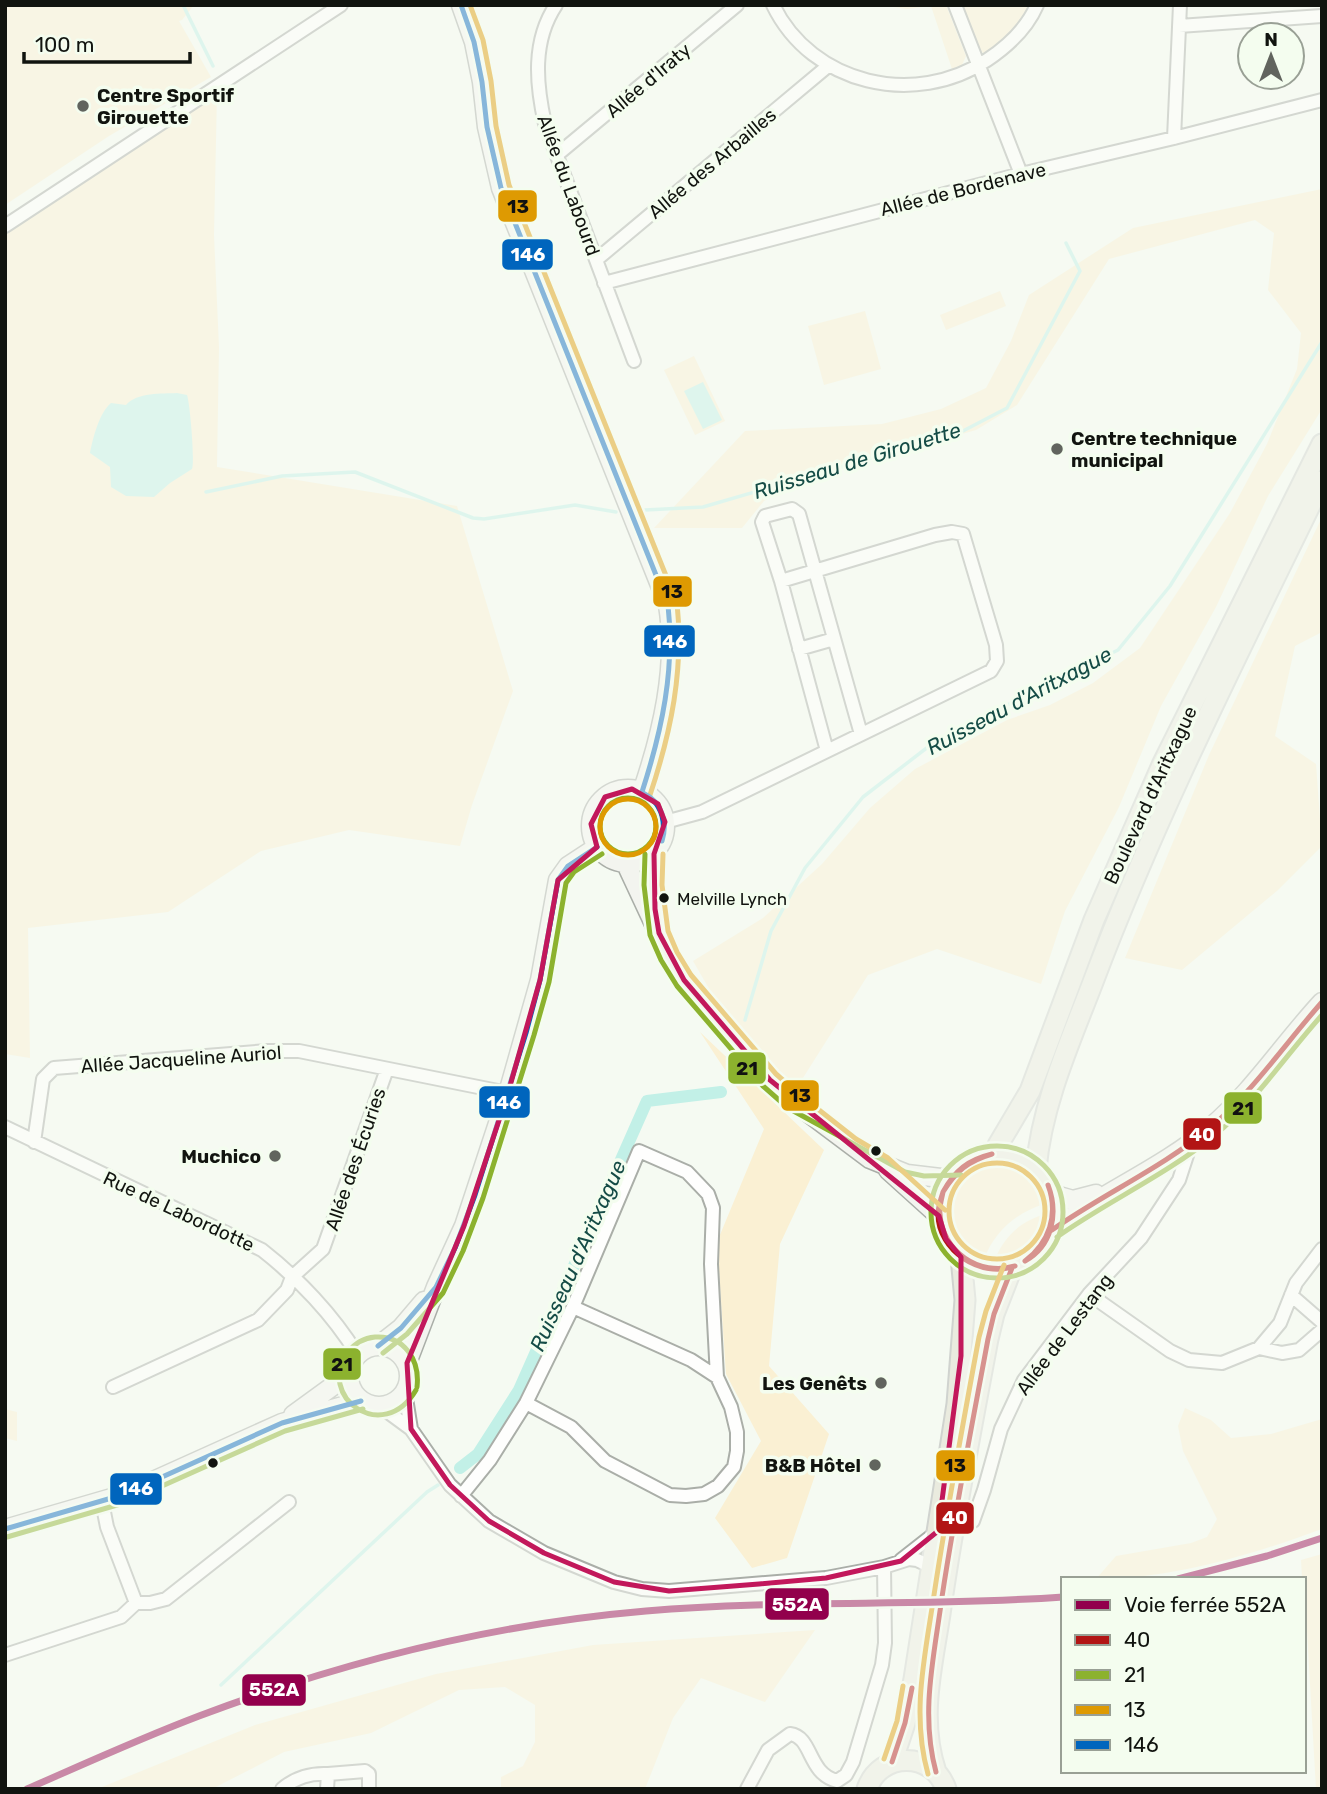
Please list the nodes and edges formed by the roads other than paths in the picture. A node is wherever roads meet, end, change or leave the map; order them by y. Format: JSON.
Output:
{"nodes":[{"id":1,"x":341,"y":5,"type":"edge"},
{"id":2,"x":461,"y":5,"type":"edge"},
{"id":3,"x":556,"y":5,"type":"edge"},
{"id":4,"x":737,"y":5,"type":"edge"},
{"id":5,"x":773,"y":5,"type":"edge"},
{"id":6,"x":955,"y":5,"type":"edge"},
{"id":7,"x":1037,"y":5,"type":"edge"},
{"id":8,"x":1181,"y":5,"type":"edge"},
{"id":9,"x":1322,"y":16,"type":"edge"},
{"id":10,"x":1179,"y":26,"type":"junction"},
{"id":11,"x":828,"y":66,"type":"junction"},
{"id":12,"x":978,"y":66,"type":"junction"},
{"id":13,"x":1322,"y":100,"type":"edge"},
{"id":14,"x":1174,"y":138,"type":"junction"},
{"id":15,"x":558,"y":155,"type":"junction"},
{"id":16,"x":1021,"y":174,"type":"junction"},
{"id":17,"x":5,"y":226,"type":"edge"},
{"id":18,"x":596,"y":260,"type":"junction"},
{"id":19,"x":604,"y":283,"type":"junction"},
{"id":20,"x":634,"y":361,"type":"dead end"},
{"id":21,"x":1322,"y":444,"type":"edge"},
{"id":22,"x":1322,"y":481,"type":"edge"},
{"id":23,"x":815,"y":571,"type":"junction"},
{"id":24,"x":781,"y":581,"type":"junction"},
{"id":25,"x":834,"y":639,"type":"junction"},
{"id":26,"x":799,"y":649,"type":"junction"},
{"id":27,"x":861,"y":734,"type":"junction"},
{"id":28,"x":827,"y":751,"type":"junction"},
{"id":29,"x":642,"y":792,"type":"junction"},
{"id":30,"x":665,"y":822,"type":"junction"},
{"id":31,"x":597,"y":847,"type":"junction"},
{"id":32,"x":653,"y":854,"type":"junction"},
{"id":33,"x":626,"y":864,"type":"junction"},
{"id":34,"x":659,"y":933,"type":"junction"},
{"id":35,"x":1322,"y":1002,"type":"edge"},
{"id":36,"x":387,"y":1069,"type":"junction"},
{"id":37,"x":508,"y":1093,"type":"junction"},
{"id":38,"x":5,"y":1128,"type":"edge"},
{"id":39,"x":34,"y":1142,"type":"junction"},
{"id":40,"x":1191,"y":1143,"type":"junction"},
{"id":41,"x":997,"y":1153,"type":"junction"},
{"id":42,"x":883,"y":1165,"type":"junction"},
{"id":43,"x":1036,"y":1168,"type":"junction"},
{"id":44,"x":1147,"y":1171,"type":"junction"},
{"id":45,"x":948,"y":1179,"type":"junction"},
{"id":46,"x":1052,"y":1194,"type":"junction"},
{"id":47,"x":939,"y":1216,"type":"junction"},
{"id":48,"x":1052,"y":1230,"type":"junction"},
{"id":49,"x":1322,"y":1250,"type":"edge"},
{"id":50,"x":961,"y":1257,"type":"junction"},
{"id":51,"x":1012,"y":1268,"type":"junction"},
{"id":52,"x":292,"y":1277,"type":"junction"},
{"id":53,"x":436,"y":1287,"type":"junction"},
{"id":54,"x":1089,"y":1294,"type":"junction"},
{"id":55,"x":1290,"y":1295,"type":"junction"},
{"id":56,"x":573,"y":1307,"type":"junction"},
{"id":57,"x":1322,"y":1322,"type":"edge"},
{"id":58,"x":1322,"y":1331,"type":"edge"},
{"id":59,"x":378,"y":1346,"type":"junction"},
{"id":60,"x":1259,"y":1348,"type":"junction"},
{"id":61,"x":357,"y":1354,"type":"junction"},
{"id":62,"x":407,"y":1363,"type":"junction"},
{"id":63,"x":348,"y":1375,"type":"junction"},
{"id":64,"x":717,"y":1377,"type":"junction"},
{"id":65,"x":113,"y":1387,"type":"dead end"},
{"id":66,"x":405,"y":1392,"type":"junction"},
{"id":67,"x":361,"y":1401,"type":"junction"},
{"id":68,"x":526,"y":1403,"type":"junction"},
{"id":69,"x":381,"y":1407,"type":"junction"},
{"id":70,"x":282,"y":1423,"type":"junction"},
{"id":71,"x":411,"y":1429,"type":"junction"},
{"id":72,"x":461,"y":1496,"type":"junction"},
{"id":73,"x":102,"y":1502,"type":"junction"},
{"id":74,"x":289,"y":1502,"type":"dead end"},
{"id":75,"x":946,"y":1528,"type":"junction"},
{"id":76,"x":5,"y":1529,"type":"edge"},
{"id":77,"x":901,"y":1560,"type":"junction"},
{"id":78,"x":884,"y":1567,"type":"junction"},
{"id":79,"x":932,"y":1567,"type":"junction"},
{"id":80,"x":935,"y":1594,"type":"junction"},
{"id":81,"x":136,"y":1603,"type":"junction"},
{"id":82,"x":931,"y":1620,"type":"junction"},
{"id":83,"x":5,"y":1655,"type":"edge"},
{"id":84,"x":892,"y":1762,"type":"junction"},
{"id":85,"x":328,"y":1774,"type":"junction"},
{"id":86,"x":941,"y":1780,"type":"edge"},
{"id":87,"x":282,"y":1789,"type":"edge"},
{"id":88,"x":327,"y":1789,"type":"edge"},
{"id":89,"x":369,"y":1789,"type":"edge"},
{"id":90,"x":747,"y":1789,"type":"edge"},
{"id":91,"x":867,"y":1789,"type":"edge"}],
"edges":[{"from":1,"to":17,"type":"street"},
{"from":2,"to":29,"type":"street"},
{"from":3,"to":15,"type":"street","name":"Allée du Labourd"},
{"from":4,"to":15,"type":"street","name":"Allée d'Iraty"},
{"from":5,"to":11,"type":"street"},
{"from":6,"to":12,"type":"street"},
{"from":7,"to":12,"type":"street"},
{"from":8,"to":10,"type":"street"},
{"from":9,"to":10,"type":"street"},
{"from":10,"to":14,"type":"street"},
{"from":11,"to":12,"type":"street"},
{"from":11,"to":18,"type":"street","name":"Allée des Arbailles"},
{"from":12,"to":16,"type":"street"},
{"from":13,"to":14,"type":"street","name":"Allée de Bordenave"},
{"from":14,"to":16,"type":"street","name":"Allée de Bordenave"},
{"from":15,"to":18,"type":"street","name":"Allée du Labourd"},
{"from":16,"to":19,"type":"street","name":"Allée de Bordenave"},
{"from":18,"to":19,"type":"street","name":"Allée du Labourd"},
{"from":19,"to":20,"type":"street","name":"Allée du Labourd"},
{"from":21,"to":41,"type":"main road","name":"Boulevard d'Aritxague"},
{"from":22,"to":43,"type":"main road","name":"Boulevard d'Aritxague"},
{"from":23,"to":24,"type":"street"},
{"from":23,"to":24,"type":"street"},
{"from":23,"to":25,"type":"street"},
{"from":23,"to":27,"type":"street"},
{"from":24,"to":26,"type":"street"},
{"from":25,"to":26,"type":"street"},
{"from":25,"to":27,"type":"street"},
{"from":26,"to":28,"type":"street"},
{"from":27,"to":28,"type":"street"},
{"from":28,"to":30,"type":"street"},
{"from":29,"to":30,"type":"street"},
{"from":29,"to":31,"type":"street"},
{"from":30,"to":32,"type":"street"},
{"from":31,"to":33,"type":"street"},
{"from":31,"to":37,"type":"street"},
{"from":32,"to":33,"type":"street"},
{"from":32,"to":34,"type":"street"},
{"from":33,"to":34,"type":"street"},
{"from":34,"to":42,"type":"street"},
{"from":35,"to":40,"type":"street"},
{"from":36,"to":37,"type":"street","name":"Allée Jacqueline Auriol"},
{"from":36,"to":39,"type":"street","name":"Allée Jacqueline Auriol"},
{"from":36,"to":52,"type":"street","name":"Allée des Écuries"},
{"from":37,"to":53,"type":"street"},
{"from":38,"to":39,"type":"street","name":"Rue de Labordotte"},
{"from":39,"to":52,"type":"street","name":"Rue de Labordotte"},
{"from":40,"to":44,"type":"street"},
{"from":40,"to":54,"type":"street","name":"Allée de Lestang"},
{"from":41,"to":43,"type":"main road"},
{"from":41,"to":45,"type":"main road"},
{"from":42,"to":45,"type":"street"},
{"from":42,"to":47,"type":"street"},
{"from":43,"to":46,"type":"main road"},
{"from":44,"to":46,"type":"street"},
{"from":44,"to":48,"type":"street"},
{"from":45,"to":47,"type":"main road"},
{"from":46,"to":48,"type":"main road"},
{"from":47,"to":50,"type":"main road"},
{"from":48,"to":51,"type":"main road"},
{"from":49,"to":55,"type":"street"},
{"from":50,"to":51,"type":"main road"},
{"from":50,"to":75,"type":"main road"},
{"from":51,"to":75,"type":"main road"},
{"from":52,"to":61,"type":"street","name":"Rue de Labordotte"},
{"from":52,"to":65,"type":"street","name":"Allée des Écuries"},
{"from":53,"to":59,"type":"street"},
{"from":53,"to":62,"type":"street"},
{"from":54,"to":60,"type":"street"},
{"from":54,"to":75,"type":"street","name":"Allée de Lestang"},
{"from":55,"to":57,"type":"street"},
{"from":55,"to":60,"type":"street"},
{"from":56,"to":64,"type":"street"},
{"from":56,"to":64,"type":"street"},
{"from":56,"to":68,"type":"street"},
{"from":58,"to":60,"type":"street"},
{"from":59,"to":61,"type":"street"},
{"from":59,"to":62,"type":"street"},
{"from":61,"to":63,"type":"street"},
{"from":62,"to":66,"type":"street"},
{"from":63,"to":67,"type":"street"},
{"from":63,"to":70,"type":"street"},
{"from":64,"to":68,"type":"street"},
{"from":66,"to":69,"type":"street"},
{"from":66,"to":71,"type":"street"},
{"from":67,"to":69,"type":"street"},
{"from":67,"to":70,"type":"street"},
{"from":68,"to":72,"type":"street"},
{"from":69,"to":71,"type":"street"},
{"from":70,"to":73,"type":"street"},
{"from":71,"to":72,"type":"street"},
{"from":72,"to":78,"type":"street"},
{"from":73,"to":76,"type":"street"},
{"from":73,"to":81,"type":"street"},
{"from":74,"to":81,"type":"street"},
{"from":75,"to":77,"type":"street"},
{"from":75,"to":79,"type":"main road"},
{"from":75,"to":80,"type":"main road"},
{"from":77,"to":78,"type":"street"},
{"from":77,"to":79,"type":"street"},
{"from":78,"to":90,"type":"street"},
{"from":79,"to":80,"type":"main road"},
{"from":80,"to":82,"type":"main road"},
{"from":81,"to":83,"type":"street"},
{"from":82,"to":84,"type":"main road"},
{"from":82,"to":86,"type":"main road"},
{"from":84,"to":86,"type":"main road"},
{"from":84,"to":91,"type":"main road"},
{"from":85,"to":87,"type":"street"},
{"from":85,"to":88,"type":"street"},
{"from":85,"to":89,"type":"street"}]}
